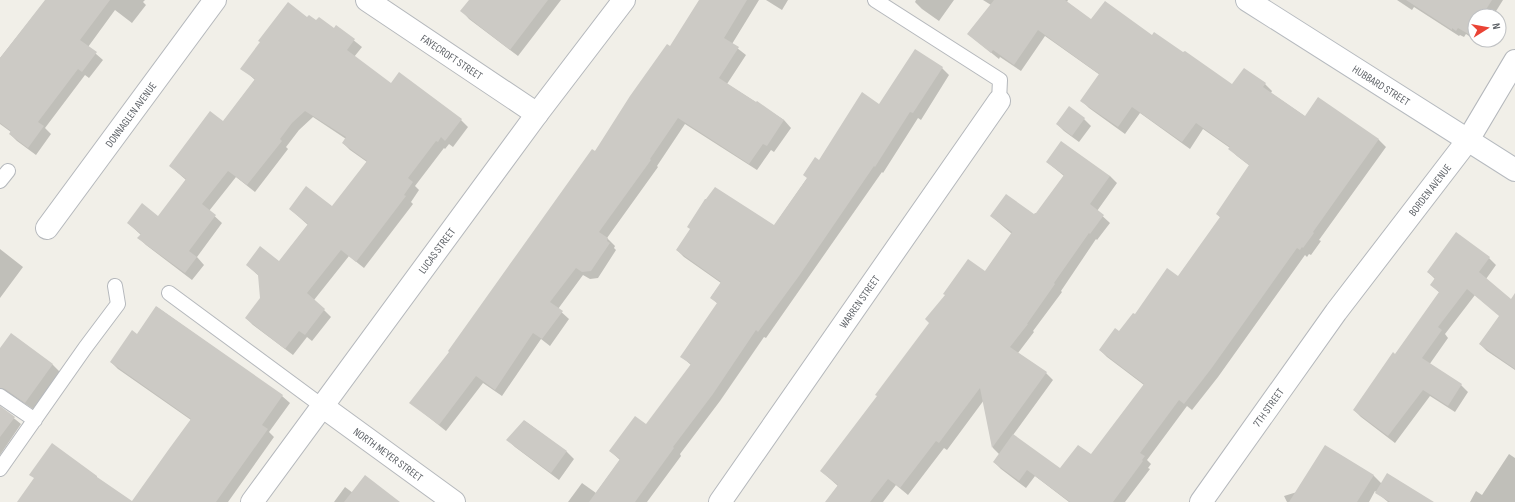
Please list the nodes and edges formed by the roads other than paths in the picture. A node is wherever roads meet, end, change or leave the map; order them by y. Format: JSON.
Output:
{"nodes":[{"id":1,"x":215,"y":0,"type":"edge"},
{"id":2,"x":368,"y":0,"type":"edge"},
{"id":3,"x":624,"y":0,"type":"edge"},
{"id":4,"x":874,"y":0,"type":"edge"},
{"id":5,"x":1247,"y":0,"type":"edge"},
{"id":6,"x":1515,"y":61,"type":"edge"},
{"id":7,"x":999,"y":101,"type":"joint"},
{"id":8,"x":537,"y":114,"type":"junction"},
{"id":9,"x":1468,"y":140,"type":"junction"},
{"id":10,"x":1515,"y":170,"type":"edge"},
{"id":11,"x":47,"y":228,"type":"dead end"},
{"id":12,"x":115,"y":286,"type":"dead end"},
{"id":13,"x":169,"y":293,"type":"dead end"},
{"id":14,"x":1336,"y":312,"type":"joint"},
{"id":15,"x":0,"y":396,"type":"edge"},
{"id":16,"x":322,"y":406,"type":"junction"},
{"id":17,"x":35,"y":420,"type":"junction"},
{"id":18,"x":0,"y":469,"type":"edge"},
{"id":19,"x":252,"y":502,"type":"edge"},
{"id":20,"x":454,"y":502,"type":"edge"},
{"id":21,"x":720,"y":502,"type":"edge"},
{"id":22,"x":1201,"y":502,"type":"edge"}],
"edges":[{"from":1,"to":11,"type":"street","name":"DONNAGLEN AVENUE"},
{"from":2,"to":8,"type":"street","name":"FAYECROFT STREET"},
{"from":3,"to":8,"type":"street","name":"LUCAS STREET"},
{"from":4,"to":7,"type":"lane"},
{"from":5,"to":9,"type":"street","name":"HUBBARD STREET"},
{"from":6,"to":9,"type":"street","name":"BORDEN AVENUE"},
{"from":7,"to":21,"type":"street","name":"WARREN STREET"},
{"from":8,"to":16,"type":"street","name":"LUCAS STREET"},
{"from":9,"to":10,"type":"street","name":"HUBBARD STREET"},
{"from":9,"to":14,"type":"street","name":"BORDEN AVENUE"},
{"from":12,"to":17,"type":"lane"},
{"from":13,"to":16,"type":"lane"},
{"from":14,"to":22,"type":"street","name":"7TH STREET"},
{"from":15,"to":17,"type":"lane"},
{"from":16,"to":19,"type":"street","name":"LUCAS STREET"},
{"from":16,"to":20,"type":"street","name":"NORTH MEYER STREET"},
{"from":17,"to":18,"type":"lane"}]}
